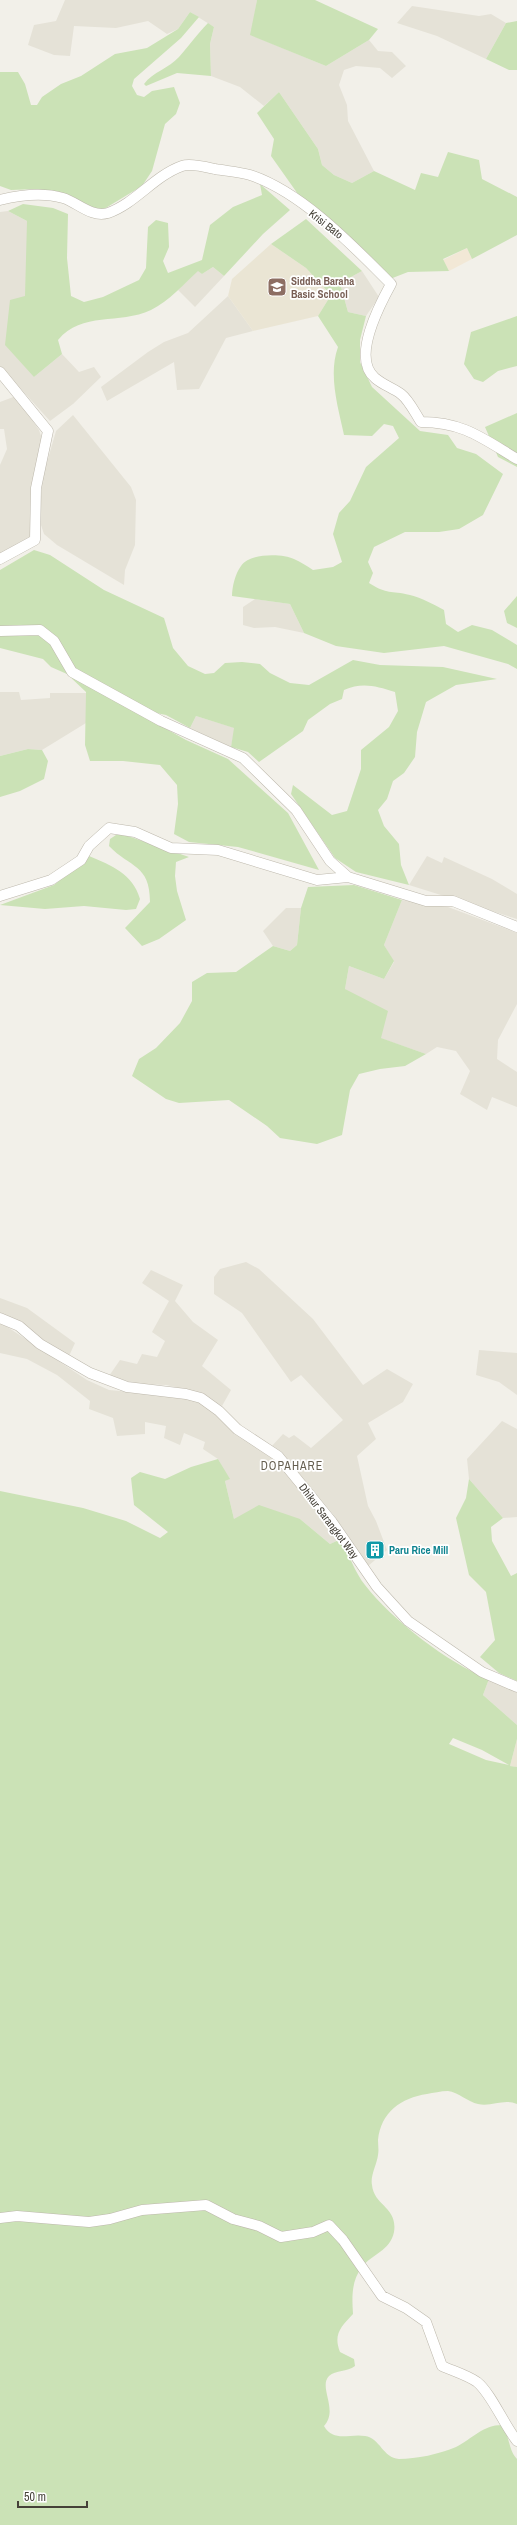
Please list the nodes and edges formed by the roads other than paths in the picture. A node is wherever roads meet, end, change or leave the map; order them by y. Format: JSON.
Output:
{"nodes":[{"id":1,"x":0,"y":200,"type":"edge"},
{"id":2,"x":0,"y":372,"type":"edge"},
{"id":3,"x":517,"y":459,"type":"edge"},
{"id":4,"x":0,"y":559,"type":"edge"},
{"id":5,"x":0,"y":631,"type":"edge"},
{"id":6,"x":348,"y":877,"type":"junction"},
{"id":7,"x":0,"y":896,"type":"edge"},
{"id":8,"x":517,"y":927,"type":"edge"},
{"id":9,"x":0,"y":1318,"type":"edge"},
{"id":10,"x":517,"y":1687,"type":"edge"},
{"id":11,"x":0,"y":2218,"type":"edge"},
{"id":12,"x":517,"y":2441,"type":"edge"}],
"edges":[{"from":1,"to":3,"type":"street","name":"Krisi Bato"},
{"from":2,"to":4,"type":"street"},
{"from":5,"to":6,"type":"street"},
{"from":6,"to":7,"type":"street"},
{"from":6,"to":8,"type":"street"},
{"from":9,"to":10,"type":"street","name":"Dhikur Sarangkot Way"},
{"from":11,"to":12,"type":"street"}]}
